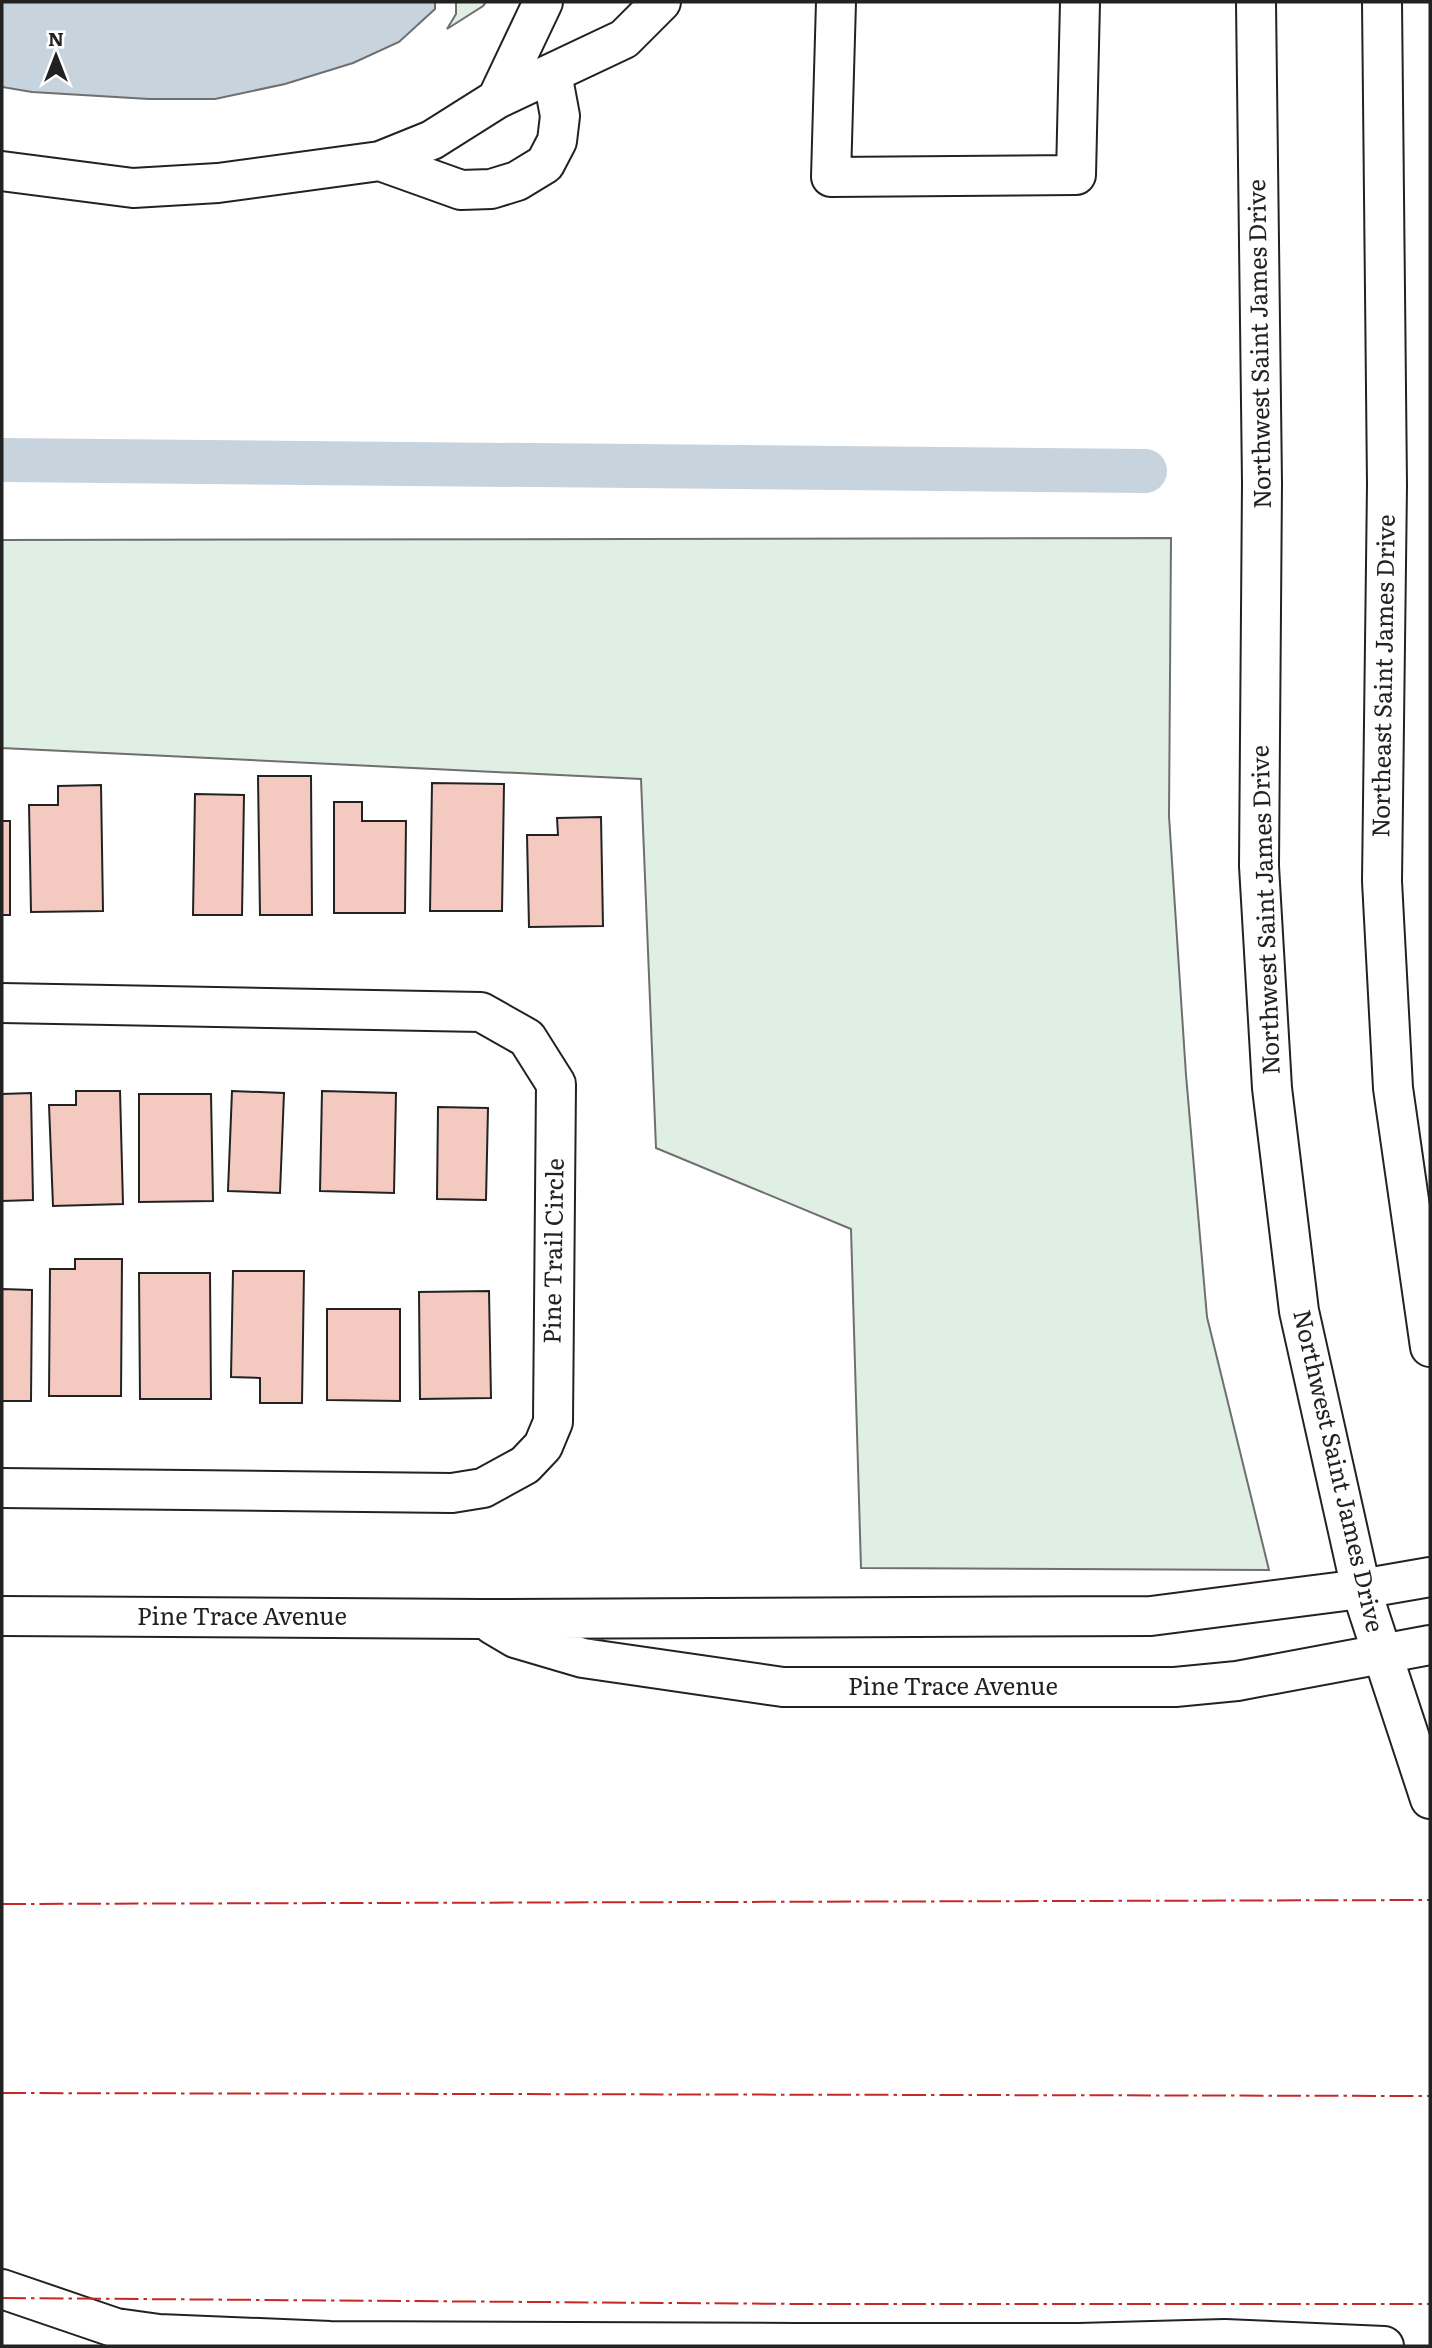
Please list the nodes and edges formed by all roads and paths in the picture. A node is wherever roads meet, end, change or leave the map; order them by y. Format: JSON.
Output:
{"nodes":[{"id":1,"x":543,"y":2,"type":"edge"},
{"id":2,"x":661,"y":2,"type":"edge"},
{"id":3,"x":836,"y":2,"type":"edge"},
{"id":4,"x":1080,"y":2,"type":"edge"},
{"id":5,"x":1256,"y":2,"type":"edge"},
{"id":6,"x":1381,"y":2,"type":"edge"},
{"id":7,"x":552,"y":72,"type":"junction"},
{"id":8,"x":497,"y":99,"type":"junction"},
{"id":9,"x":380,"y":161,"type":"junction"},
{"id":10,"x":2,"y":171,"type":"edge"},
{"id":11,"x":2,"y":1003,"type":"edge"},
{"id":12,"x":1430,"y":1347,"type":"edge"},
{"id":13,"x":2,"y":1488,"type":"edge"},
{"id":14,"x":1430,"y":1577,"type":"edge"},
{"id":15,"x":1362,"y":1589,"type":"junction"},
{"id":16,"x":2,"y":1616,"type":"edge"},
{"id":17,"x":482,"y":1619,"type":"junction"},
{"id":18,"x":1430,"y":1645,"type":"edge"},
{"id":19,"x":1382,"y":1655,"type":"junction"},
{"id":20,"x":1430,"y":1800,"type":"edge"},
{"id":21,"x":2,"y":2290,"type":"edge"},
{"id":22,"x":1039,"y":2344,"type":"edge"},
{"id":23,"x":1384,"y":2346,"type":"edge"}],
"edges":[{"from":1,"to":8,"type":"street"},
{"from":2,"to":7,"type":"street"},
{"from":3,"to":4,"type":"street"},
{"from":5,"to":15,"type":"street","name":"Northwest Saint James Drive"},
{"from":6,"to":12,"type":"street","name":"Northeast Saint James Drive"},
{"from":7,"to":8,"type":"street"},
{"from":7,"to":9,"type":"street"},
{"from":8,"to":9,"type":"street"},
{"from":9,"to":10,"type":"street"},
{"from":11,"to":13,"type":"street","name":"Pine Trail Circle"},
{"from":14,"to":15,"type":"street","name":"Pine Trace Avenue"},
{"from":15,"to":17,"type":"street","name":"Pine Trace Avenue"},
{"from":15,"to":19,"type":"street","name":"Northwest Saint James Drive"},
{"from":16,"to":17,"type":"street","name":"Pine Trace Avenue"},
{"from":17,"to":19,"type":"street","name":"Pine Trace Avenue"},
{"from":18,"to":19,"type":"street","name":"Pine Trace Avenue"},
{"from":19,"to":20,"type":"street","name":"Northwest Saint James Drive"},
{"from":21,"to":22,"type":"street"},
{"from":22,"to":23,"type":"street"}]}
